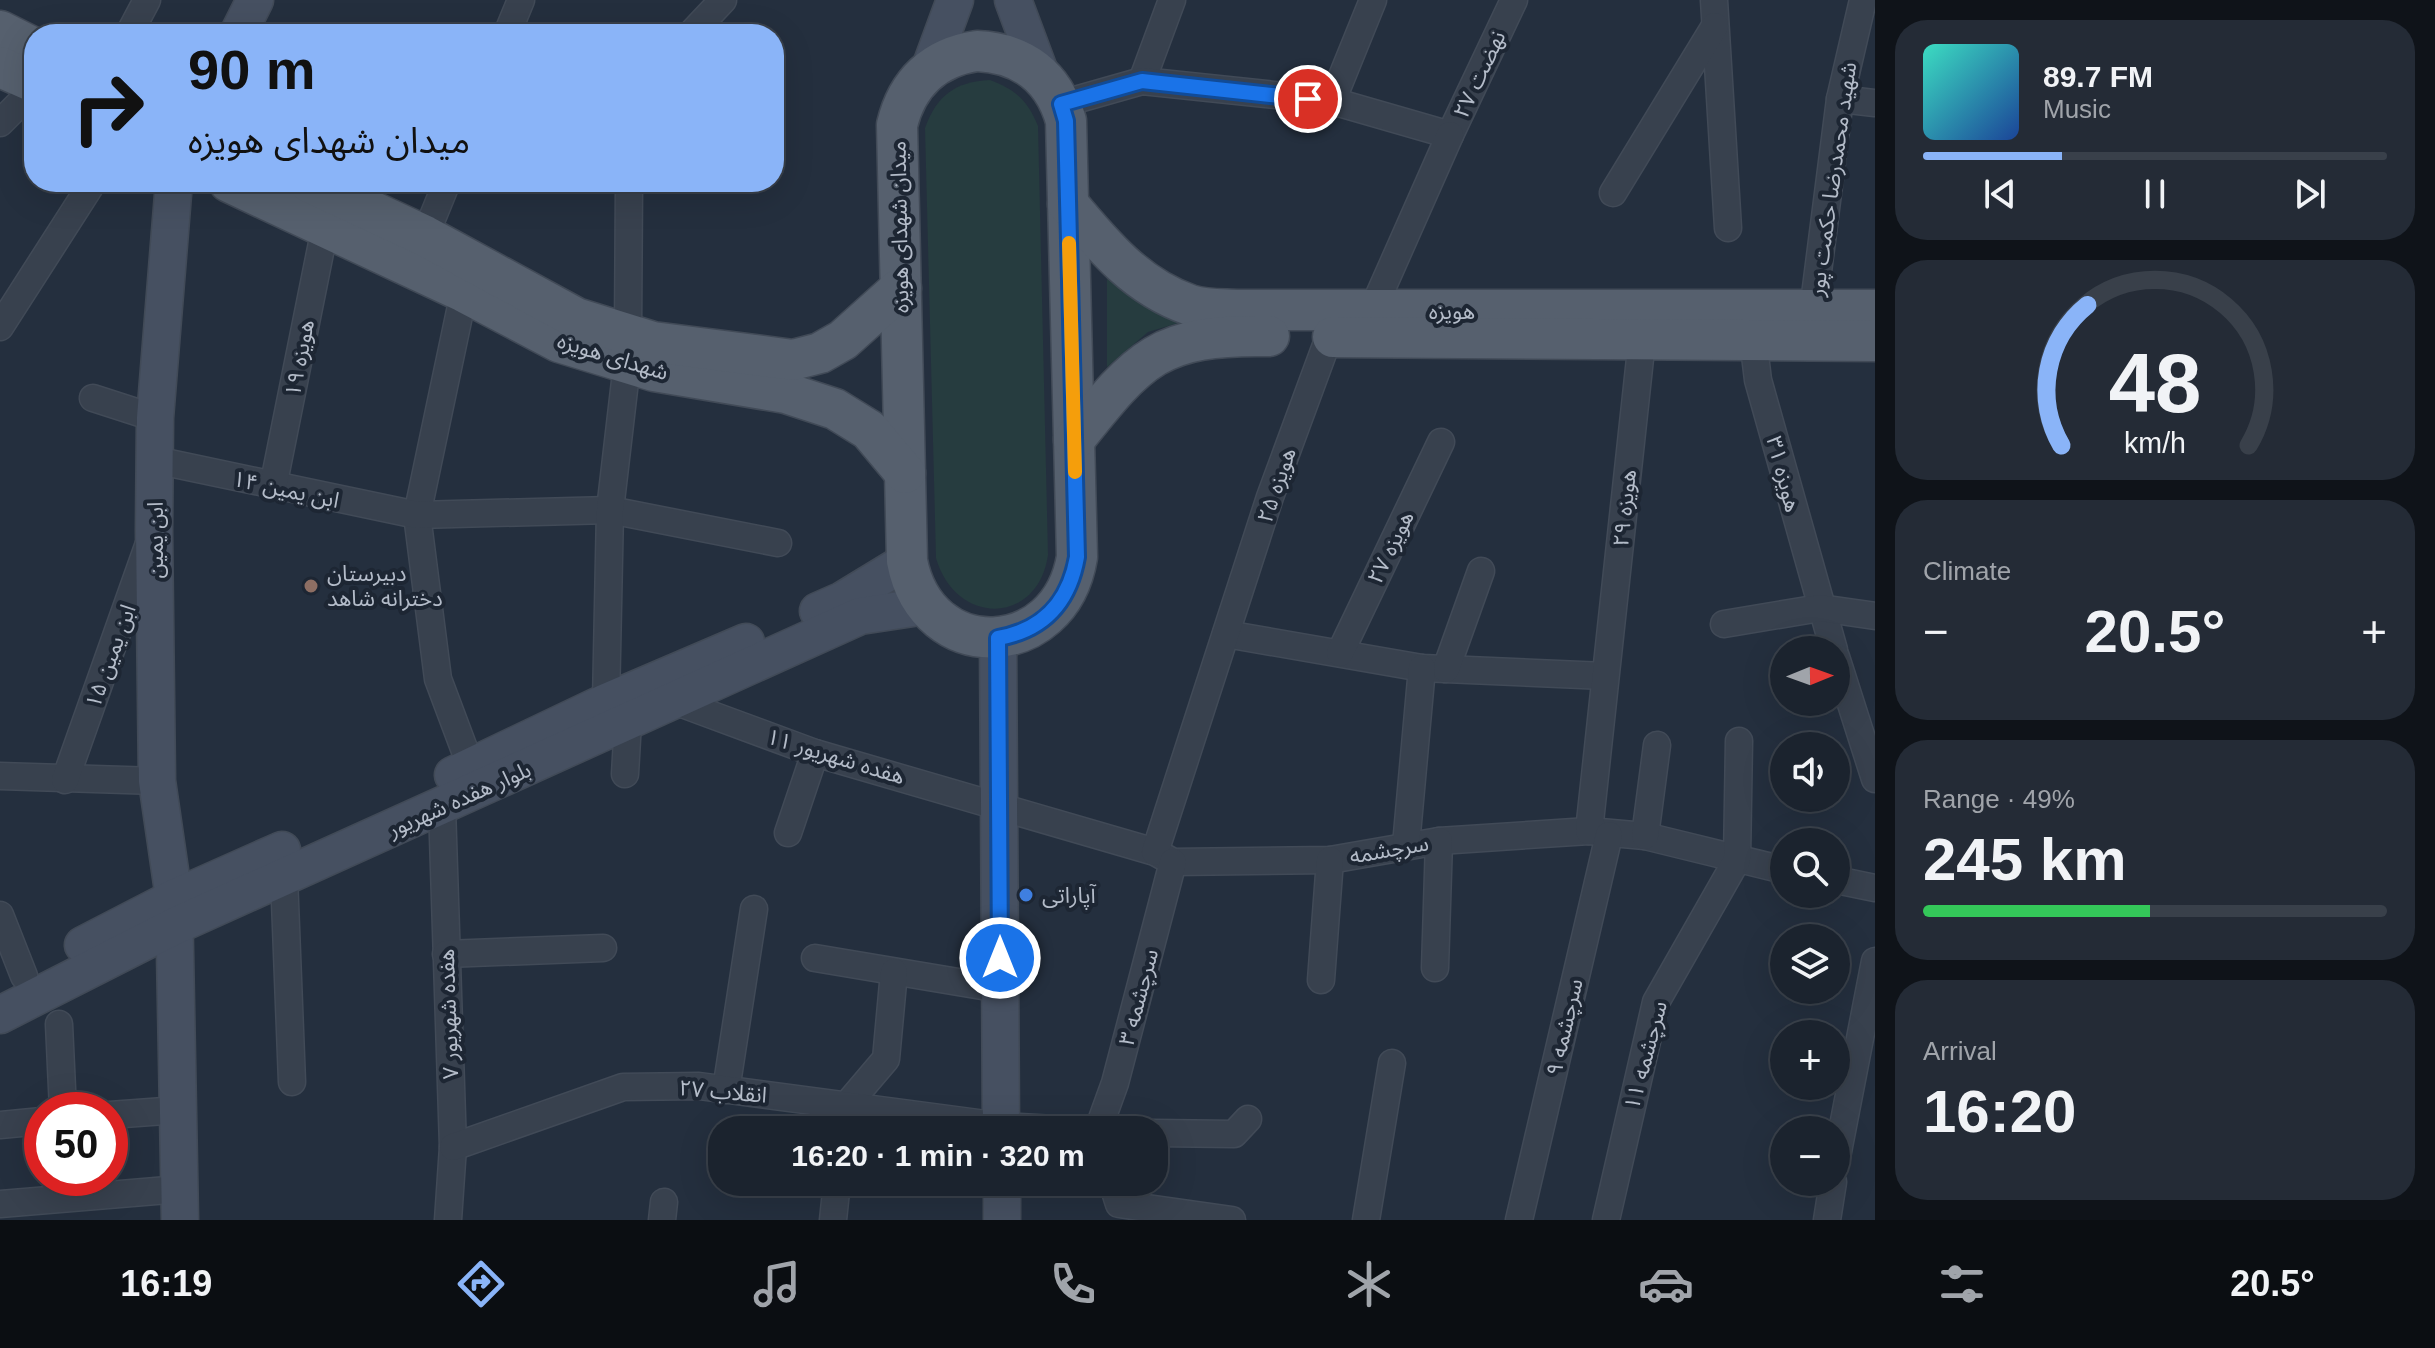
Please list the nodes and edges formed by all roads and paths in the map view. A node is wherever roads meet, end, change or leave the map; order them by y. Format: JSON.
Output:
{"nodes":[{"id":1,"x":147,"y":0,"type":"edge"},
{"id":2,"x":255,"y":0,"type":"edge"},
{"id":3,"x":521,"y":0,"type":"edge"},
{"id":4,"x":723,"y":0,"type":"edge"},
{"id":5,"x":955,"y":0,"type":"edge"},
{"id":6,"x":1013,"y":0,"type":"edge"},
{"id":7,"x":1172,"y":0,"type":"edge"},
{"id":8,"x":1373,"y":0,"type":"edge"},
{"id":9,"x":1514,"y":0,"type":"edge"},
{"id":10,"x":1863,"y":0,"type":"edge"},
{"id":11,"x":1715,"y":13,"type":"edge"},
{"id":12,"x":134,"y":24,"type":"edge"},
{"id":13,"x":243,"y":24,"type":"edge"},
{"id":14,"x":511,"y":24,"type":"edge"},
{"id":15,"x":700,"y":24,"type":"edge"},
{"id":16,"x":0,"y":31,"type":"edge"},
{"id":17,"x":24,"y":43,"type":"edge"},
{"id":18,"x":1849,"y":58,"type":"junction"},
{"id":19,"x":1875,"y":59,"type":"edge"},
{"id":20,"x":0,"y":67,"type":"edge"},
{"id":21,"x":930,"y":68,"type":"junction"},
{"id":22,"x":24,"y":78,"type":"edge"},
{"id":23,"x":1142,"y":81,"type":"junction"},
{"id":24,"x":1051,"y":90,"type":"junction"},
{"id":25,"x":24,"y":99,"type":"edge"},
{"id":26,"x":1840,"y":99,"type":"junction"},
{"id":27,"x":1332,"y":101,"type":"junction"},
{"id":28,"x":1875,"y":103,"type":"edge"},
{"id":29,"x":0,"y":123,"type":"edge"},
{"id":30,"x":1450,"y":135,"type":"junction"},
{"id":31,"x":87,"y":192,"type":"edge"},
{"id":32,"x":173,"y":192,"type":"edge"},
{"id":33,"x":250,"y":192,"type":"edge"},
{"id":34,"x":330,"y":192,"type":"edge"},
{"id":35,"x":443,"y":192,"type":"edge"},
{"id":36,"x":629,"y":192,"type":"edge"},
{"id":37,"x":1613,"y":193,"type":"dead end"},
{"id":38,"x":1068,"y":204,"type":"junction"},
{"id":39,"x":325,"y":228,"type":"junction"},
{"id":40,"x":1728,"y":228,"type":"dead end"},
{"id":41,"x":425,"y":236,"type":"junction"},
{"id":42,"x":901,"y":288,"type":"junction"},
{"id":43,"x":464,"y":292,"type":"junction"},
{"id":44,"x":1875,"y":310,"type":"edge"},
{"id":45,"x":1372,"y":311,"type":"junction"},
{"id":46,"x":1813,"y":311,"type":"junction"},
{"id":47,"x":0,"y":327,"type":"edge"},
{"id":48,"x":1329,"y":337,"type":"junction"},
{"id":49,"x":1753,"y":339,"type":"junction"},
{"id":50,"x":1642,"y":340,"type":"junction"},
{"id":51,"x":1875,"y":341,"type":"edge"},
{"id":52,"x":628,"y":349,"type":"junction"},
{"id":53,"x":93,"y":398,"type":"dead end"},
{"id":54,"x":155,"y":418,"type":"junction"},
{"id":55,"x":1074,"y":440,"type":"junction"},
{"id":56,"x":1441,"y":442,"type":"dead end"},
{"id":57,"x":155,"y":460,"type":"junction"},
{"id":58,"x":905,"y":473,"type":"junction"},
{"id":59,"x":273,"y":487,"type":"junction"},
{"id":60,"x":610,"y":510,"type":"junction"},
{"id":61,"x":417,"y":515,"type":"junction"},
{"id":62,"x":154,"y":531,"type":"junction"},
{"id":63,"x":778,"y":543,"type":"dead end"},
{"id":64,"x":907,"y":561,"type":"junction"},
{"id":65,"x":1481,"y":571,"type":"dead end"},
{"id":66,"x":926,"y":606,"type":"junction"},
{"id":67,"x":1820,"y":608,"type":"junction"},
{"id":68,"x":1875,"y":616,"type":"edge"},
{"id":69,"x":1724,"y":624,"type":"dead end"},
{"id":70,"x":1226,"y":634,"type":"junction"},
{"id":71,"x":1829,"y":636,"type":"edge"},
{"id":72,"x":998,"y":638,"type":"junction"},
{"id":73,"x":1340,"y":653,"type":"junction"},
{"id":74,"x":1434,"y":669,"type":"junction"},
{"id":75,"x":1605,"y":676,"type":"junction"},
{"id":76,"x":674,"y":701,"type":"junction"},
{"id":77,"x":1850,"y":701,"type":"edge"},
{"id":78,"x":617,"y":712,"type":"junction"},
{"id":79,"x":1739,"y":741,"type":"dead end"},
{"id":80,"x":1657,"y":745,"type":"dead end"},
{"id":81,"x":815,"y":753,"type":"junction"},
{"id":82,"x":471,"y":767,"type":"junction"},
{"id":83,"x":625,"y":774,"type":"dead end"},
{"id":84,"x":0,"y":776,"type":"edge"},
{"id":85,"x":1875,"y":779,"type":"edge"},
{"id":86,"x":65,"y":780,"type":"junction"},
{"id":87,"x":157,"y":781,"type":"junction"},
{"id":88,"x":999,"y":805,"type":"junction"},
{"id":89,"x":442,"y":807,"type":"junction"},
{"id":90,"x":788,"y":833,"type":"dead end"},
{"id":91,"x":1599,"y":833,"type":"junction"},
{"id":92,"x":1645,"y":836,"type":"junction"},
{"id":93,"x":1439,"y":841,"type":"junction"},
{"id":94,"x":1406,"y":845,"type":"junction"},
{"id":95,"x":1164,"y":857,"type":"junction"},
{"id":96,"x":1330,"y":860,"type":"junction"},
{"id":97,"x":1737,"y":860,"type":"junction"},
{"id":98,"x":1770,"y":867,"type":"edge"},
{"id":99,"x":284,"y":876,"type":"junction"},
{"id":100,"x":1850,"y":883,"type":"edge"},
{"id":101,"x":1875,"y":888,"type":"edge"},
{"id":102,"x":754,"y":909,"type":"dead end"},
{"id":103,"x":174,"y":912,"type":"junction"},
{"id":104,"x":0,"y":915,"type":"edge"},
{"id":105,"x":603,"y":948,"type":"dead end"},
{"id":106,"x":446,"y":954,"type":"junction"},
{"id":107,"x":815,"y":958,"type":"dead end"},
{"id":108,"x":1875,"y":961,"type":"edge"},
{"id":109,"x":1435,"y":968,"type":"dead end"},
{"id":110,"x":894,"y":972,"type":"junction"},
{"id":111,"x":1321,"y":980,"type":"dead end"},
{"id":112,"x":12,"y":982,"type":"edge"},
{"id":113,"x":1000,"y":989,"type":"junction"},
{"id":114,"x":0,"y":1015,"type":"edge"},
{"id":115,"x":59,"y":1024,"type":"dead end"},
{"id":116,"x":1392,"y":1063,"type":"dead end"},
{"id":117,"x":292,"y":1082,"type":"dead end"},
{"id":118,"x":726,"y":1090,"type":"junction"},
{"id":119,"x":62,"y":1092,"type":"edge"},
{"id":120,"x":178,"y":1110,"type":"junction"},
{"id":121,"x":128,"y":1114,"type":"edge"},
{"id":122,"x":836,"y":1116,"type":"edge"},
{"id":123,"x":846,"y":1116,"type":"edge"},
{"id":124,"x":1001,"y":1116,"type":"edge"},
{"id":125,"x":1103,"y":1116,"type":"edge"},
{"id":126,"x":1845,"y":1116,"type":"edge"},
{"id":127,"x":1248,"y":1119,"type":"dead end"},
{"id":128,"x":24,"y":1123,"type":"edge"},
{"id":129,"x":0,"y":1125,"type":"edge"},
{"id":130,"x":1168,"y":1133,"type":"edge"},
{"id":131,"x":453,"y":1147,"type":"junction"},
{"id":132,"x":836,"y":1196,"type":"edge"},
{"id":133,"x":1002,"y":1196,"type":"edge"},
{"id":134,"x":1116,"y":1196,"type":"edge"},
{"id":135,"x":1831,"y":1196,"type":"edge"},
{"id":136,"x":0,"y":1204,"type":"edge"},
{"id":137,"x":180,"y":1205,"type":"edge"},
{"id":138,"x":448,"y":1220,"type":"edge"},
{"id":139,"x":833,"y":1220,"type":"edge"},
{"id":140,"x":1002,"y":1220,"type":"edge"},
{"id":141,"x":1232,"y":1220,"type":"edge"},
{"id":142,"x":1366,"y":1220,"type":"edge"},
{"id":143,"x":1519,"y":1220,"type":"edge"},
{"id":144,"x":1606,"y":1220,"type":"edge"},
{"id":145,"x":1827,"y":1220,"type":"edge"}],
"edges":[{"from":1,"to":12,"type":"street"},
{"from":2,"to":13,"type":"main road"},
{"from":3,"to":14,"type":"street"},
{"from":4,"to":15,"type":"street"},
{"from":5,"to":21,"type":"main road"},
{"from":6,"to":24,"type":"main road"},
{"from":7,"to":23,"type":"street"},
{"from":8,"to":27,"type":"street"},
{"from":9,"to":30,"type":"street","name":"نهضت ۲۷"},
{"from":10,"to":18,"type":"street","name":"شهید محمدرضا حکمت پور"},
{"from":11,"to":37,"type":"street"},
{"from":11,"to":40,"type":"street"},
{"from":16,"to":17,"type":"main road"},
{"from":18,"to":19,"type":"street"},
{"from":18,"to":26,"type":"street","name":"شهید محمدرضا حکمت پور"},
{"from":20,"to":22,"type":"main road"},
{"from":21,"to":24,"type":"main road","name":"میدان شهدای هویزه"},
{"from":21,"to":42,"type":"main road","name":"میدان شهدای هویزه"},
{"from":23,"to":24,"type":"street","name":"نهضت ۲۷"},
{"from":23,"to":27,"type":"street","name":"نهضت ۲۷"},
{"from":24,"to":38,"type":"main road"},
{"from":25,"to":29,"type":"street"},
{"from":26,"to":28,"type":"street"},
{"from":26,"to":46,"type":"street","name":"شهید محمدرضا حکمت پور"},
{"from":27,"to":30,"type":"street","name":"نهضت ۲۷"},
{"from":30,"to":45,"type":"street"},
{"from":31,"to":47,"type":"street"},
{"from":32,"to":54,"type":"main road","name":"ابن یمین"},
{"from":33,"to":39,"type":"main road","name":"شهدای هویزه"},
{"from":34,"to":41,"type":"main road","name":"شهدای هویزه"},
{"from":35,"to":41,"type":"street"},
{"from":36,"to":52,"type":"street"},
{"from":38,"to":45,"type":"main road","name":"هویزه"},
{"from":38,"to":55,"type":"main road"},
{"from":39,"to":43,"type":"main road","name":"شهدای هویزه"},
{"from":39,"to":59,"type":"street","name":"هویزه ۱۹"},
{"from":41,"to":52,"type":"main road","name":"شهدای هویزه"},
{"from":42,"to":52,"type":"main road","name":"شهدای هویزه"},
{"from":42,"to":58,"type":"main road","name":"میدان شهدای هویزه"},
{"from":43,"to":52,"type":"main road","name":"شهدای هویزه"},
{"from":43,"to":61,"type":"street"},
{"from":44,"to":46,"type":"main road","name":"هویزه"},
{"from":45,"to":46,"type":"main road","name":"هویزه"},
{"from":48,"to":50,"type":"main road","name":"هویزه"},
{"from":48,"to":55,"type":"main road","name":"هویزه"},
{"from":48,"to":70,"type":"street","name":"هویزه ۲۵"},
{"from":49,"to":50,"type":"main road","name":"هویزه"},
{"from":49,"to":51,"type":"main road","name":"هویزه"},
{"from":49,"to":67,"type":"street","name":"هویزه ۳۱"},
{"from":50,"to":75,"type":"street","name":"هویزه ۲۹"},
{"from":52,"to":58,"type":"main road","name":"شهدای هویزه"},
{"from":52,"to":60,"type":"street"},
{"from":53,"to":54,"type":"street"},
{"from":54,"to":57,"type":"main road","name":"ابن یمین"},
{"from":55,"to":72,"type":"main road"},
{"from":56,"to":73,"type":"street","name":"هویزه ۲۷"},
{"from":57,"to":59,"type":"street","name":"ابن یمین ۱۴"},
{"from":57,"to":62,"type":"main road","name":"ابن یمین"},
{"from":58,"to":64,"type":"main road","name":"میدان شهدای هویزه"},
{"from":59,"to":61,"type":"street","name":"ابن یمین ۱۴"},
{"from":60,"to":61,"type":"street","name":"ابن یمین ۱۴"},
{"from":60,"to":63,"type":"street","name":"ابن یمین ۱۴"},
{"from":60,"to":78,"type":"street"},
{"from":61,"to":82,"type":"street"},
{"from":62,"to":86,"type":"street","name":"ابن یمین ۱۵"},
{"from":62,"to":87,"type":"main road","name":"ابن یمین"},
{"from":64,"to":66,"type":"main road","name":"میدان شهدای هویزه"},
{"from":64,"to":78,"type":"main road","name":"بلوار هفده شهریور"},
{"from":65,"to":74,"type":"street"},
{"from":66,"to":72,"type":"main road","name":"میدان شهدای هویزه"},
{"from":66,"to":76,"type":"main road","name":"بلوار هفده شهریور"},
{"from":67,"to":68,"type":"street"},
{"from":67,"to":69,"type":"street"},
{"from":67,"to":71,"type":"street","name":"هویزه ۳۱"},
{"from":70,"to":73,"type":"street"},
{"from":70,"to":95,"type":"street","name":"هویزه ۲۵"},
{"from":72,"to":88,"type":"main road"},
{"from":73,"to":74,"type":"street"},
{"from":74,"to":75,"type":"street"},
{"from":74,"to":94,"type":"street"},
{"from":75,"to":91,"type":"street","name":"هویزه ۲۹"},
{"from":76,"to":78,"type":"main road","name":"بلوار هفده شهریور"},
{"from":76,"to":81,"type":"street","name":"هفده شهریور ۱۱"},
{"from":77,"to":85,"type":"street"},
{"from":78,"to":82,"type":"main road","name":"بلوار هفده شهریور"},
{"from":78,"to":83,"type":"street"},
{"from":78,"to":89,"type":"main road","name":"بلوار هفده شهریور"},
{"from":79,"to":97,"type":"street"},
{"from":80,"to":92,"type":"street"},
{"from":81,"to":88,"type":"street","name":"هفده شهریور ۱۱"},
{"from":81,"to":90,"type":"street"},
{"from":82,"to":103,"type":"main road","name":"بلوار هفده شهریور"},
{"from":84,"to":86,"type":"street"},
{"from":86,"to":87,"type":"street"},
{"from":87,"to":103,"type":"main road","name":"ابن یمین"},
{"from":88,"to":95,"type":"street","name":"سرچشمه"},
{"from":88,"to":113,"type":"main road"},
{"from":89,"to":99,"type":"main road","name":"بلوار هفده شهریور"},
{"from":89,"to":106,"type":"street","name":"هفده شهریور ۷"},
{"from":91,"to":92,"type":"street","name":"سرچشمه"},
{"from":91,"to":93,"type":"street","name":"سرچشمه"},
{"from":91,"to":143,"type":"street","name":"سرچشمه ۹"},
{"from":92,"to":97,"type":"street","name":"سرچشمه"},
{"from":93,"to":94,"type":"street","name":"سرچشمه"},
{"from":93,"to":109,"type":"street"},
{"from":94,"to":96,"type":"street","name":"سرچشمه"},
{"from":95,"to":96,"type":"street","name":"سرچشمه"},
{"from":95,"to":125,"type":"street","name":"سرچشمه ۳"},
{"from":96,"to":111,"type":"street"},
{"from":97,"to":98,"type":"street","name":"سرچشمه"},
{"from":97,"to":144,"type":"street","name":"سرچشمه ۱۱"},
{"from":99,"to":103,"type":"main road","name":"بلوار هفده شهریور"},
{"from":99,"to":117,"type":"street"},
{"from":100,"to":101,"type":"street"},
{"from":102,"to":118,"type":"street"},
{"from":103,"to":112,"type":"main road","name":"بلوار هفده شهریور"},
{"from":103,"to":114,"type":"main road","name":"بلوار هفده شهریور"},
{"from":103,"to":120,"type":"main road","name":"ابن یمین"},
{"from":104,"to":112,"type":"street"},
{"from":105,"to":106,"type":"street"},
{"from":106,"to":131,"type":"street","name":"هفده شهریور ۷"},
{"from":107,"to":110,"type":"street"},
{"from":108,"to":126,"type":"street"},
{"from":110,"to":113,"type":"street"},
{"from":110,"to":123,"type":"street"},
{"from":113,"to":124,"type":"main road"},
{"from":115,"to":119,"type":"street"},
{"from":116,"to":142,"type":"street"},
{"from":118,"to":122,"type":"street","name":"انقلاب ۲۷"},
{"from":118,"to":131,"type":"street","name":"انقلاب ۲۷"},
{"from":120,"to":121,"type":"street"},
{"from":120,"to":137,"type":"main road","name":"ابن یمین"},
{"from":127,"to":130,"type":"street"},
{"from":128,"to":129,"type":"street"},
{"from":131,"to":138,"type":"street","name":"هفده شهریور ۷"},
{"from":132,"to":139,"type":"street"},
{"from":133,"to":140,"type":"main road"},
{"from":134,"to":141,"type":"street"},
{"from":135,"to":145,"type":"street"},
{"from":136,"to":137,"type":"street"}]}
